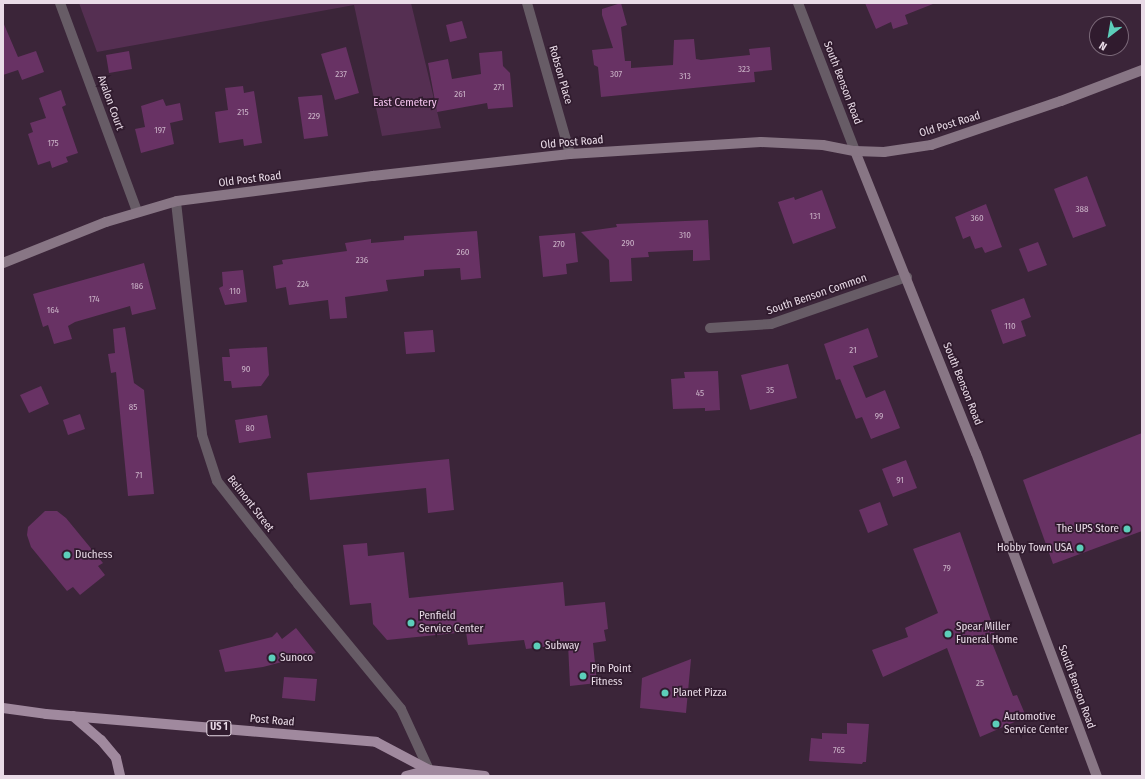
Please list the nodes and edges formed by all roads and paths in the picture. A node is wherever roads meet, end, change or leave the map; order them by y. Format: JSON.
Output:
{"nodes":[{"id":1,"x":60,"y":3,"type":"edge"},
{"id":2,"x":528,"y":3,"type":"edge"},
{"id":3,"x":798,"y":3,"type":"edge"},
{"id":4,"x":1142,"y":70,"type":"edge"},
{"id":5,"x":855,"y":151,"type":"junction"},
{"id":6,"x":570,"y":154,"type":"junction"},
{"id":7,"x":176,"y":202,"type":"junction"},
{"id":8,"x":137,"y":211,"type":"junction"},
{"id":9,"x":3,"y":263,"type":"edge"},
{"id":10,"x":907,"y":277,"type":"junction"},
{"id":11,"x":710,"y":328,"type":"dead end"},
{"id":12,"x":3,"y":708,"type":"edge"},
{"id":13,"x":72,"y":716,"type":"junction"},
{"id":14,"x":429,"y":770,"type":"junction"},
{"id":15,"x":120,"y":776,"type":"edge"},
{"id":16,"x":406,"y":776,"type":"edge"},
{"id":17,"x":485,"y":776,"type":"edge"},
{"id":18,"x":1097,"y":776,"type":"edge"}],
"edges":[{"from":1,"to":8,"type":"street","name":"Avalon Court"},
{"from":2,"to":6,"type":"street","name":"Robson Place"},
{"from":3,"to":5,"type":"street","name":"South Benson Road"},
{"from":4,"to":5,"type":"street","name":"Old Post Road"},
{"from":5,"to":6,"type":"street","name":"Old Post Road"},
{"from":5,"to":10,"type":"street","name":"South Benson Road"},
{"from":6,"to":7,"type":"street","name":"Old Post Road"},
{"from":7,"to":8,"type":"street","name":"Old Post Road"},
{"from":7,"to":14,"type":"street","name":"Belmont Street"},
{"from":8,"to":9,"type":"street","name":"Old Post Road"},
{"from":10,"to":11,"type":"street","name":"South Benson Common"},
{"from":10,"to":18,"type":"street","name":"South Benson Road"},
{"from":12,"to":13,"type":"main road","name":"Post Road","number":"US 1"},
{"from":13,"to":14,"type":"main road","name":"Post Road","number":"US 1"},
{"from":13,"to":15,"type":"main road"},
{"from":14,"to":16,"type":"main road","number":"US 1"},
{"from":14,"to":17,"type":"main road","name":"Post Road","number":"US 1"}]}
